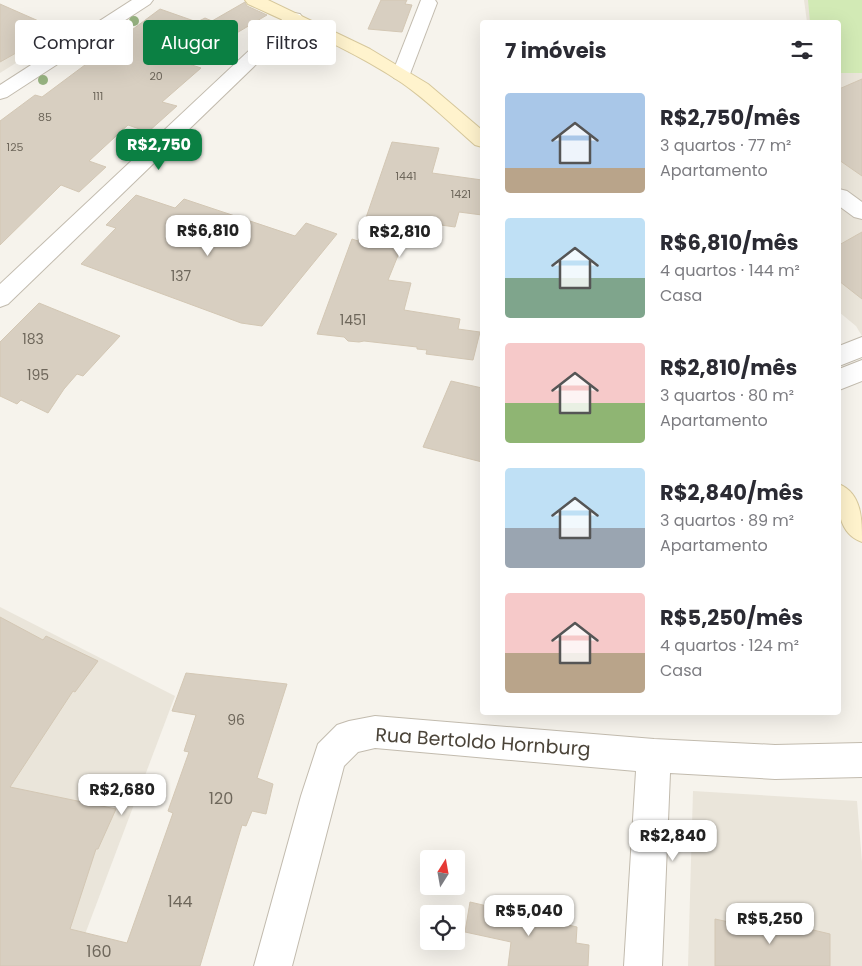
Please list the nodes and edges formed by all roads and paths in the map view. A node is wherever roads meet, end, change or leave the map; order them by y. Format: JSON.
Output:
{"nodes":[{"id":1,"x":144,"y":0,"type":"edge"},
{"id":2,"x":254,"y":0,"type":"edge"},
{"id":3,"x":428,"y":3,"type":"dead end"},
{"id":4,"x":294,"y":18,"type":"junction"},
{"id":5,"x":401,"y":74,"type":"junction"},
{"id":6,"x":0,"y":93,"type":"edge"},
{"id":7,"x":480,"y":139,"type":"edge"},
{"id":8,"x":841,"y":197,"type":"edge"},
{"id":9,"x":862,"y":212,"type":"edge"},
{"id":10,"x":0,"y":298,"type":"edge"},
{"id":11,"x":862,"y":346,"type":"edge"},
{"id":12,"x":841,"y":356,"type":"edge"},
{"id":13,"x":862,"y":370,"type":"edge"},
{"id":14,"x":841,"y":379,"type":"edge"},
{"id":15,"x":841,"y":499,"type":"edge"},
{"id":16,"x":862,"y":530,"type":"edge"},
{"id":17,"x":654,"y":756,"type":"junction"},
{"id":18,"x":862,"y":760,"type":"edge"},
{"id":19,"x":274,"y":966,"type":"edge"},
{"id":20,"x":643,"y":966,"type":"edge"}],
"edges":[{"from":1,"to":6,"type":"street"},
{"from":2,"to":4,"type":"main road"},
{"from":3,"to":5,"type":"street"},
{"from":4,"to":5,"type":"main road"},
{"from":4,"to":10,"type":"street"},
{"from":5,"to":7,"type":"main road"},
{"from":8,"to":9,"type":"street"},
{"from":11,"to":12,"type":"street"},
{"from":13,"to":14,"type":"street"},
{"from":15,"to":16,"type":"main road"},
{"from":17,"to":18,"type":"street","name":"Rua Bertoldo Hornburg"},
{"from":17,"to":19,"type":"street","name":"Rua Bertoldo Hornburg"},
{"from":17,"to":20,"type":"street"}]}
